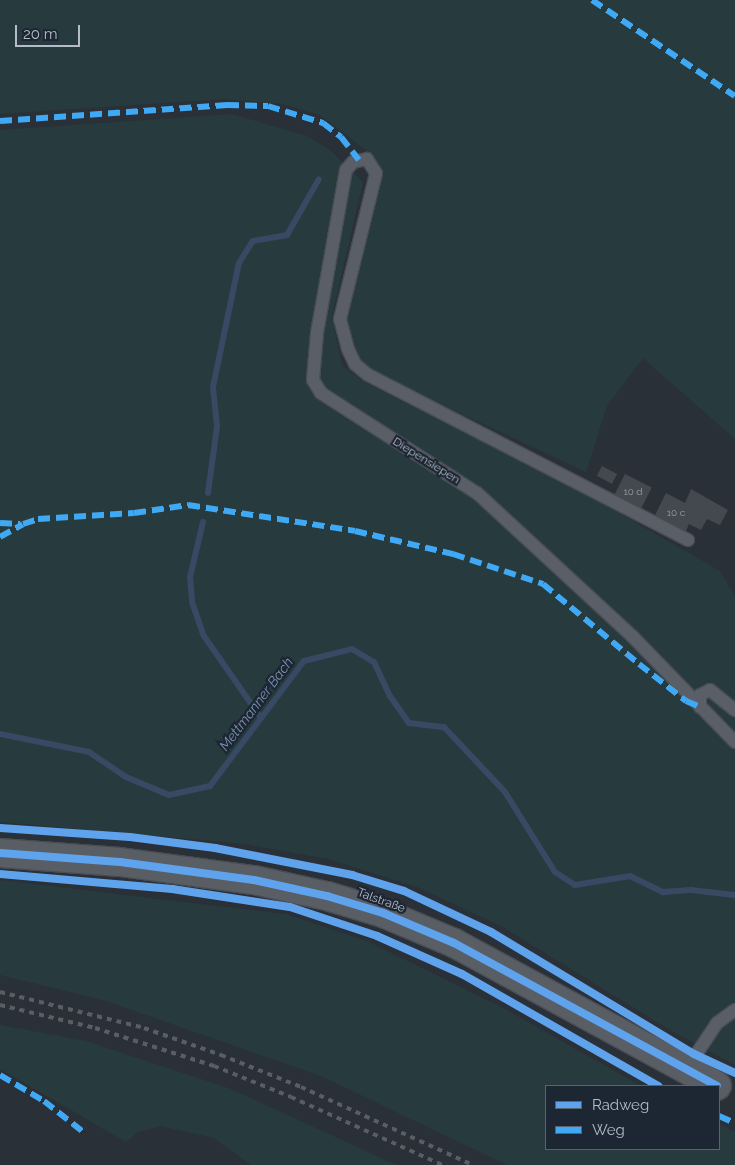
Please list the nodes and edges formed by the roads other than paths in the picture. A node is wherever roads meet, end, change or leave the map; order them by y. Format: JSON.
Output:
{"nodes":[{"id":1,"x":688,"y":540,"type":"dead end"},
{"id":2,"x":700,"y":707,"type":"junction"},
{"id":3,"x":735,"y":710,"type":"edge"},
{"id":4,"x":735,"y":742,"type":"edge"},
{"id":5,"x":0,"y":853,"type":"edge"},
{"id":6,"x":735,"y":1010,"type":"edge"},
{"id":7,"x":685,"y":1071,"type":"junction"},
{"id":8,"x":714,"y":1085,"type":"edge"},
{"id":9,"x":720,"y":1088,"type":"edge"},
{"id":10,"x":735,"y":1095,"type":"edge"}],
"edges":[{"from":1,"to":2,"type":"lane","name":"Diepensiepen"},
{"from":2,"to":3,"type":"lane"},
{"from":2,"to":4,"type":"lane","name":"Diepensiepen"},
{"from":5,"to":7,"type":"main road","name":"Talstraße"},
{"from":6,"to":7,"type":"lane"},
{"from":7,"to":8,"type":"main road","name":"Talstraße"},
{"from":9,"to":10,"type":"main road","name":"Talstraße"}]}
